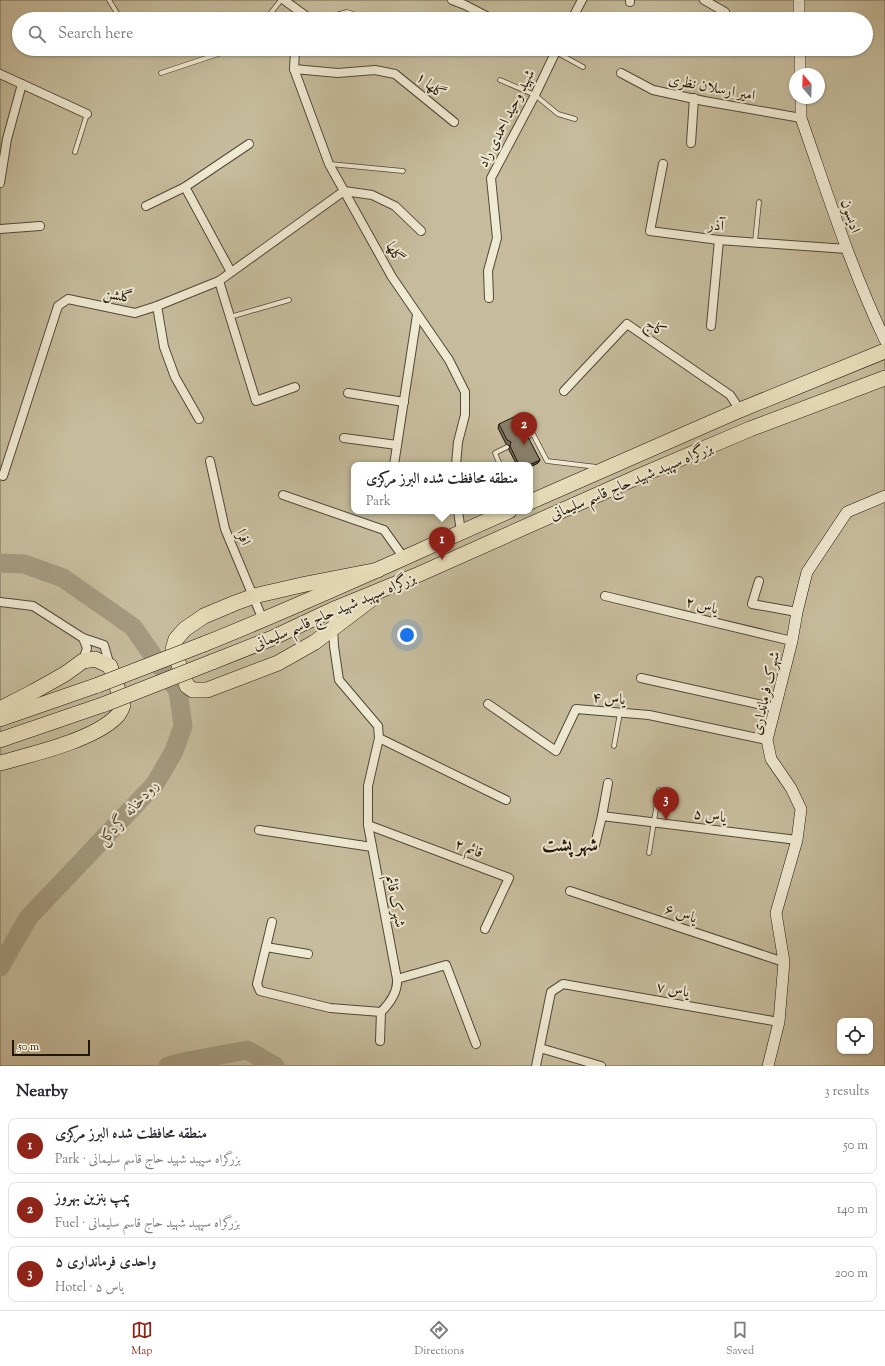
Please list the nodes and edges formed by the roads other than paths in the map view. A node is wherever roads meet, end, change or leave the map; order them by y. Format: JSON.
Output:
{"nodes":[{"id":1,"x":110,"y":0,"type":"edge"},
{"id":2,"x":281,"y":0,"type":"edge"},
{"id":3,"x":284,"y":0,"type":"edge"},
{"id":4,"x":452,"y":0,"type":"edge"},
{"id":5,"x":582,"y":0,"type":"edge"},
{"id":6,"x":704,"y":0,"type":"edge"},
{"id":7,"x":799,"y":0,"type":"edge"},
{"id":8,"x":116,"y":12,"type":"edge"},
{"id":9,"x":272,"y":12,"type":"edge"},
{"id":10,"x":300,"y":12,"type":"edge"},
{"id":11,"x":478,"y":12,"type":"edge"},
{"id":12,"x":576,"y":12,"type":"edge"},
{"id":13,"x":725,"y":12,"type":"dead end"},
{"id":14,"x":799,"y":12,"type":"edge"},
{"id":15,"x":213,"y":56,"type":"edge"},
{"id":16,"x":295,"y":56,"type":"edge"},
{"id":17,"x":552,"y":56,"type":"edge"},
{"id":18,"x":565,"y":56,"type":"edge"},
{"id":19,"x":800,"y":56,"type":"edge"},
{"id":20,"x":583,"y":67,"type":"dead end"},
{"id":21,"x":800,"y":68,"type":"edge"},
{"id":22,"x":294,"y":69,"type":"junction"},
{"id":23,"x":621,"y":73,"type":"dead end"},
{"id":24,"x":0,"y":74,"type":"edge"},
{"id":25,"x":161,"y":74,"type":"dead end"},
{"id":26,"x":500,"y":80,"type":"dead end"},
{"id":27,"x":22,"y":84,"type":"junction"},
{"id":28,"x":535,"y":95,"type":"junction"},
{"id":29,"x":694,"y":98,"type":"junction"},
{"id":30,"x":801,"y":104,"type":"edge"},
{"id":31,"x":87,"y":114,"type":"joint"},
{"id":32,"x":801,"y":118,"type":"junction"},
{"id":33,"x":574,"y":119,"type":"dead end"},
{"id":34,"x":454,"y":122,"type":"dead end"},
{"id":35,"x":691,"y":143,"type":"dead end"},
{"id":36,"x":249,"y":144,"type":"dead end"},
{"id":37,"x":75,"y":152,"type":"dead end"},
{"id":38,"x":329,"y":164,"type":"junction"},
{"id":39,"x":663,"y":164,"type":"dead end"},
{"id":40,"x":403,"y":171,"type":"dead end"},
{"id":41,"x":0,"y":183,"type":"edge"},
{"id":42,"x":185,"y":187,"type":"junction"},
{"id":43,"x":344,"y":191,"type":"junction"},
{"id":44,"x":759,"y":202,"type":"dead end"},
{"id":45,"x":146,"y":206,"type":"dead end"},
{"id":46,"x":40,"y":226,"type":"dead end"},
{"id":47,"x":0,"y":229,"type":"edge"},
{"id":48,"x":421,"y":231,"type":"dead end"},
{"id":49,"x":719,"y":240,"type":"junction"},
{"id":50,"x":755,"y":243,"type":"junction"},
{"id":51,"x":847,"y":249,"type":"junction"},
{"id":52,"x":231,"y":272,"type":"junction"},
{"id":53,"x":219,"y":281,"type":"junction"},
{"id":54,"x":489,"y":298,"type":"dead end"},
{"id":55,"x":290,"y":300,"type":"dead end"},
{"id":56,"x":157,"y":306,"type":"junction"},
{"id":57,"x":417,"y":315,"type":"junction"},
{"id":58,"x":230,"y":317,"type":"junction"},
{"id":59,"x":711,"y":326,"type":"dead end"},
{"id":60,"x":885,"y":340,"type":"edge"},
{"id":61,"x":885,"y":351,"type":"edge"},
{"id":62,"x":885,"y":378,"type":"edge"},
{"id":63,"x":295,"y":387,"type":"dead end"},
{"id":64,"x":564,"y":391,"type":"dead end"},
{"id":65,"x":348,"y":393,"type":"dead end"},
{"id":66,"x":404,"y":402,"type":"junction"},
{"id":67,"x":740,"y":410,"type":"junction"},
{"id":68,"x":199,"y":419,"type":"dead end"},
{"id":69,"x":527,"y":437,"type":"edge"},
{"id":70,"x":344,"y":438,"type":"dead end"},
{"id":71,"x":397,"y":445,"type":"junction"},
{"id":72,"x":506,"y":447,"type":"dead end"},
{"id":73,"x":210,"y":461,"type":"dead end"},
{"id":74,"x":394,"y":462,"type":"edge"},
{"id":75,"x":456,"y":462,"type":"edge"},
{"id":76,"x":499,"y":462,"type":"edge"},
{"id":77,"x":606,"y":468,"type":"junction"},
{"id":78,"x":3,"y":476,"type":"dead end"},
{"id":79,"x":283,"y":495,"type":"dead end"},
{"id":80,"x":885,"y":496,"type":"edge"},
{"id":81,"x":533,"y":501,"type":"edge"},
{"id":82,"x":456,"y":514,"type":"edge"},
{"id":83,"x":500,"y":514,"type":"edge"},
{"id":84,"x":461,"y":532,"type":"junction"},
{"id":85,"x":404,"y":558,"type":"junction"},
{"id":86,"x":378,"y":570,"type":"junction"},
{"id":87,"x":759,"y":582,"type":"dead end"},
{"id":88,"x":389,"y":587,"type":"junction"},
{"id":89,"x":254,"y":596,"type":"junction"},
{"id":90,"x":605,"y":596,"type":"dead end"},
{"id":91,"x":0,"y":602,"type":"edge"},
{"id":92,"x":332,"y":610,"type":"junction"},
{"id":93,"x":797,"y":612,"type":"junction"},
{"id":94,"x":263,"y":620,"type":"junction"},
{"id":95,"x":333,"y":628,"type":"junction"},
{"id":96,"x":83,"y":638,"type":"junction"},
{"id":97,"x":792,"y":641,"type":"junction"},
{"id":98,"x":83,"y":661,"type":"junction"},
{"id":99,"x":110,"y":666,"type":"junction"},
{"id":100,"x":641,"y":678,"type":"dead end"},
{"id":101,"x":488,"y":704,"type":"dead end"},
{"id":102,"x":776,"y":708,"type":"junction"},
{"id":103,"x":0,"y":709,"type":"edge"},
{"id":104,"x":620,"y":713,"type":"junction"},
{"id":105,"x":0,"y":719,"type":"edge"},
{"id":106,"x":379,"y":738,"type":"junction"},
{"id":107,"x":0,"y":740,"type":"edge"},
{"id":108,"x":767,"y":740,"type":"junction"},
{"id":109,"x":614,"y":746,"type":"dead end"},
{"id":110,"x":0,"y":763,"type":"edge"},
{"id":111,"x":608,"y":783,"type":"dead end"},
{"id":112,"x":659,"y":790,"type":"dead end"},
{"id":113,"x":506,"y":800,"type":"dead end"},
{"id":114,"x":602,"y":816,"type":"junction"},
{"id":115,"x":655,"y":822,"type":"junction"},
{"id":116,"x":368,"y":825,"type":"junction"},
{"id":117,"x":259,"y":830,"type":"dead end"},
{"id":118,"x":797,"y":840,"type":"junction"},
{"id":119,"x":595,"y":845,"type":"dead end"},
{"id":120,"x":372,"y":847,"type":"junction"},
{"id":121,"x":649,"y":853,"type":"dead end"},
{"id":122,"x":570,"y":892,"type":"dead end"},
{"id":123,"x":272,"y":922,"type":"dead end"},
{"id":124,"x":485,"y":928,"type":"dead end"},
{"id":125,"x":266,"y":947,"type":"junction"},
{"id":126,"x":308,"y":954,"type":"dead end"},
{"id":127,"x":784,"y":962,"type":"junction"},
{"id":128,"x":397,"y":979,"type":"junction"},
{"id":129,"x":381,"y":1012,"type":"junction"},
{"id":130,"x":779,"y":1022,"type":"junction"},
{"id":131,"x":380,"y":1041,"type":"dead end"},
{"id":132,"x":476,"y":1044,"type":"dead end"},
{"id":133,"x":540,"y":1048,"type":"junction"},
{"id":134,"x":536,"y":1066,"type":"edge"},
{"id":135,"x":601,"y":1066,"type":"edge"},
{"id":136,"x":768,"y":1066,"type":"edge"}],
"edges":[{"from":1,"to":8,"type":"lane"},
{"from":2,"to":9,"type":"lane"},
{"from":3,"to":10,"type":"street"},
{"from":4,"to":11,"type":"street"},
{"from":5,"to":12,"type":"street"},
{"from":6,"to":13,"type":"street"},
{"from":7,"to":14,"type":"street"},
{"from":15,"to":25,"type":"lane"},
{"from":16,"to":22,"type":"street","name":"گلها"},
{"from":17,"to":28,"type":"street","name":"شهید وحید احمدی راد"},
{"from":18,"to":20,"type":"lane"},
{"from":19,"to":21,"type":"street"},
{"from":22,"to":34,"type":"street","name":"گلها ۱"},
{"from":22,"to":38,"type":"street","name":"گلها"},
{"from":23,"to":29,"type":"street","name":"امیر ارسلان نظری"},
{"from":24,"to":27,"type":"street"},
{"from":26,"to":28,"type":"lane"},
{"from":27,"to":31,"type":"street"},
{"from":27,"to":41,"type":"street"},
{"from":28,"to":33,"type":"lane"},
{"from":28,"to":54,"type":"street","name":"شهید وحید احمدی راد"},
{"from":29,"to":32,"type":"street","name":"امیر ارسلان نظری"},
{"from":29,"to":35,"type":"street"},
{"from":30,"to":32,"type":"street","name":"ادیسون"},
{"from":31,"to":37,"type":"lane"},
{"from":32,"to":51,"type":"street","name":"ادیسون"},
{"from":36,"to":42,"type":"street"},
{"from":38,"to":40,"type":"lane"},
{"from":38,"to":43,"type":"street","name":"گلها"},
{"from":39,"to":49,"type":"street","name":"آذر"},
{"from":42,"to":45,"type":"street"},
{"from":42,"to":52,"type":"street"},
{"from":43,"to":48,"type":"street"},
{"from":43,"to":52,"type":"street","name":"گلشن"},
{"from":43,"to":57,"type":"street","name":"گلها"},
{"from":44,"to":50,"type":"lane"},
{"from":46,"to":47,"type":"street"},
{"from":49,"to":50,"type":"street","name":"آذر"},
{"from":49,"to":59,"type":"street"},
{"from":50,"to":51,"type":"street","name":"آذر"},
{"from":51,"to":60,"type":"street","name":"ادیسون"},
{"from":52,"to":53,"type":"street","name":"گلشن"},
{"from":53,"to":56,"type":"street","name":"گلشن"},
{"from":53,"to":58,"type":"street"},
{"from":55,"to":58,"type":"lane"},
{"from":56,"to":68,"type":"street"},
{"from":56,"to":78,"type":"street","name":"گلشن"},
{"from":57,"to":66,"type":"street"},
{"from":57,"to":75,"type":"street","name":"گلها"},
{"from":58,"to":63,"type":"street"},
{"from":61,"to":67,"type":"highway","name":"بزرگراه سپهبد شهید حاج قاسم سلیمانی"},
{"from":62,"to":88,"type":"highway","name":"بزرگراه سپهبد شهید حاج قاسم سلیمانی"},
{"from":64,"to":67,"type":"street","name":"کاج"},
{"from":65,"to":66,"type":"street"},
{"from":66,"to":71,"type":"street"},
{"from":67,"to":77,"type":"highway","name":"بزرگراه سپهبد شهید حاج قاسم سلیمانی"},
{"from":69,"to":77,"type":"lane"},
{"from":70,"to":71,"type":"street"},
{"from":71,"to":74,"type":"street"},
{"from":72,"to":76,"type":"lane"},
{"from":73,"to":89,"type":"street","name":"افرا"},
{"from":77,"to":81,"type":"highway","name":"بزرگراه سپهبد شهید حاج قاسم سلیمانی"},
{"from":79,"to":85,"type":"street"},
{"from":80,"to":93,"type":"street","name":"شهرک فرمانداری"},
{"from":82,"to":84,"type":"street"},
{"from":83,"to":84,"type":"highway","name":"بزرگراه سپهبد شهید حاج قاسم سلیمانی"},
{"from":84,"to":85,"type":"highway","name":"بزرگراه سپهبد شهید حاج قاسم سلیمانی"},
{"from":85,"to":86,"type":"highway","name":"بزرگراه سپهبد شهید حاج قاسم سلیمانی"},
{"from":86,"to":89,"type":"highway"},
{"from":86,"to":94,"type":"highway","name":"بزرگراه سپهبد شهید حاج قاسم سلیمانی"},
{"from":87,"to":93,"type":"street"},
{"from":88,"to":92,"type":"highway","name":"بزرگراه سپهبد شهید حاج قاسم سلیمانی"},
{"from":88,"to":95,"type":"highway"},
{"from":89,"to":94,"type":"street","name":"افرا"},
{"from":89,"to":95,"type":"highway"},
{"from":90,"to":97,"type":"street","name":"یاس ۲"},
{"from":91,"to":96,"type":"street"},
{"from":92,"to":95,"type":"street"},
{"from":92,"to":107,"type":"highway","name":"بزرگراه سپهبد شهید حاج قاسم سلیمانی","bridge":true},
{"from":93,"to":97,"type":"street","name":"شهرک فرمانداری"},
{"from":94,"to":105,"type":"highway","name":"بزرگراه سپهبد شهید حاج قاسم سلیمانی","bridge":true},
{"from":95,"to":106,"type":"street"},
{"from":96,"to":98,"type":"street"},
{"from":96,"to":99,"type":"street"},
{"from":97,"to":102,"type":"street","name":"شهرک فرمانداری"},
{"from":98,"to":99,"type":"highway"},
{"from":98,"to":103,"type":"highway"},
{"from":99,"to":110,"type":"highway"},
{"from":100,"to":102,"type":"street"},
{"from":101,"to":104,"type":"street","name":"یاس ۴"},
{"from":102,"to":108,"type":"street","name":"شهرک فرمانداری"},
{"from":104,"to":108,"type":"street","name":"یاس ۴"},
{"from":104,"to":109,"type":"lane"},
{"from":106,"to":113,"type":"street"},
{"from":106,"to":116,"type":"street","name":"شهرک قائم"},
{"from":108,"to":118,"type":"street","name":"شهرک فرمانداری"},
{"from":111,"to":114,"type":"street"},
{"from":112,"to":115,"type":"lane"},
{"from":114,"to":115,"type":"street","name":"یاس ۵"},
{"from":114,"to":119,"type":"street"},
{"from":115,"to":118,"type":"street","name":"یاس ۵"},
{"from":115,"to":121,"type":"lane"},
{"from":116,"to":120,"type":"street","name":"شهرک قائم"},
{"from":116,"to":124,"type":"street","name":"قائم ۲"},
{"from":117,"to":120,"type":"street"},
{"from":118,"to":127,"type":"street","name":"شهرک فرمانداری"},
{"from":120,"to":128,"type":"street","name":"شهرک قائم"},
{"from":122,"to":127,"type":"street","name":"یاس ۶"},
{"from":123,"to":125,"type":"street"},
{"from":125,"to":126,"type":"street"},
{"from":125,"to":129,"type":"street"},
{"from":127,"to":130,"type":"street","name":"شهرک فرمانداری"},
{"from":128,"to":129,"type":"street","name":"شهرک قائم"},
{"from":128,"to":132,"type":"street"},
{"from":129,"to":131,"type":"street"},
{"from":130,"to":133,"type":"street","name":"یاس ۷"},
{"from":130,"to":136,"type":"street","name":"شهرک فرمانداری"},
{"from":133,"to":134,"type":"street"},
{"from":133,"to":135,"type":"street"}]}
